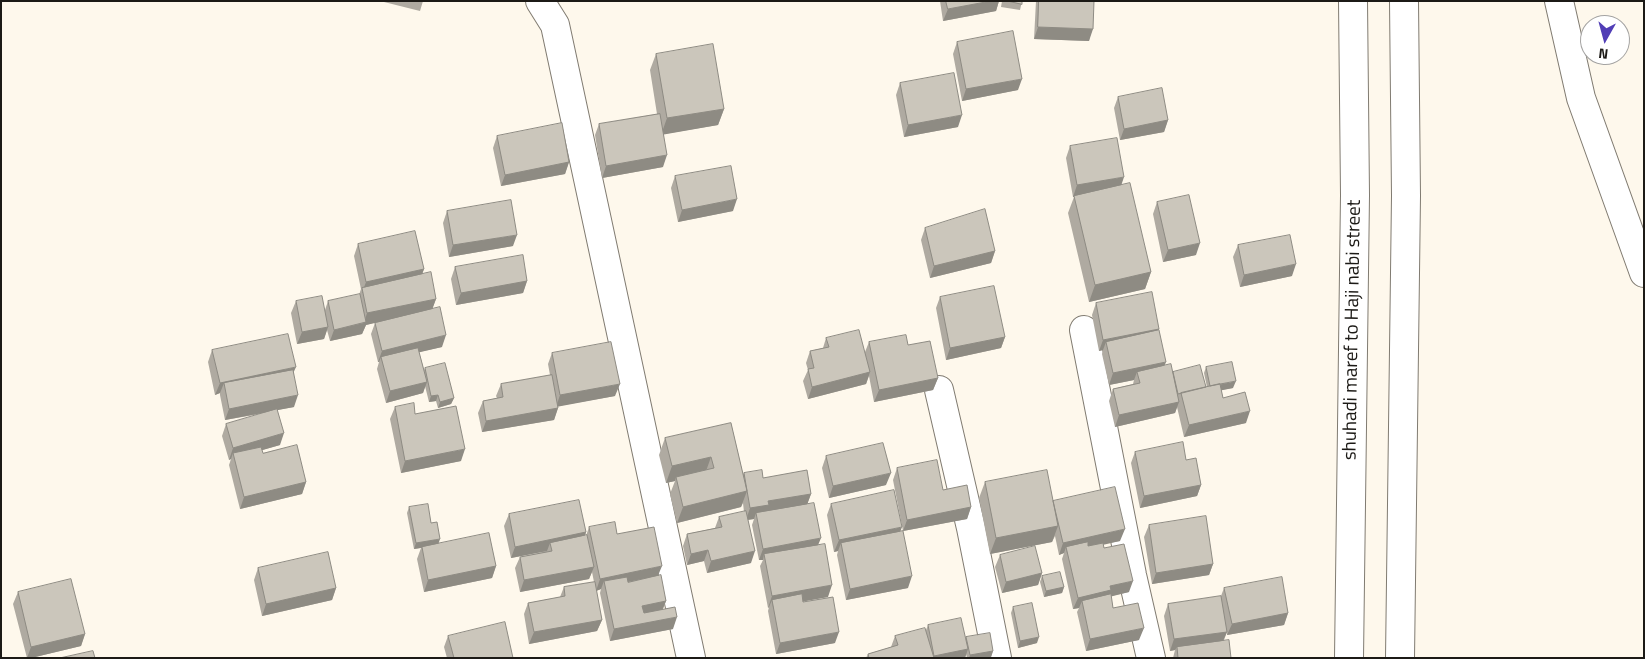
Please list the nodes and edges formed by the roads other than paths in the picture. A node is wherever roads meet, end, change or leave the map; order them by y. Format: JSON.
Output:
{"nodes":[{"id":1,"x":540,"y":1,"type":"edge"},
{"id":2,"x":1353,"y":1,"type":"edge"},
{"id":3,"x":1404,"y":1,"type":"edge"},
{"id":4,"x":1559,"y":1,"type":"edge"},
{"id":5,"x":1644,"y":273,"type":"edge"},
{"id":6,"x":1084,"y":330,"type":"dead end"},
{"id":7,"x":939,"y":390,"type":"edge"},
{"id":8,"x":691,"y":658,"type":"edge"},
{"id":9,"x":997,"y":658,"type":"edge"},
{"id":10,"x":1151,"y":658,"type":"edge"},
{"id":11,"x":1349,"y":658,"type":"edge"},
{"id":12,"x":1400,"y":658,"type":"edge"}],
"edges":[{"from":1,"to":8,"type":"street"},
{"from":2,"to":11,"type":"street","name":"shuhadi maref to Haji nabi street"},
{"from":3,"to":12,"type":"street"},
{"from":4,"to":5,"type":"street"},
{"from":6,"to":10,"type":"street"},
{"from":7,"to":9,"type":"street"}]}
